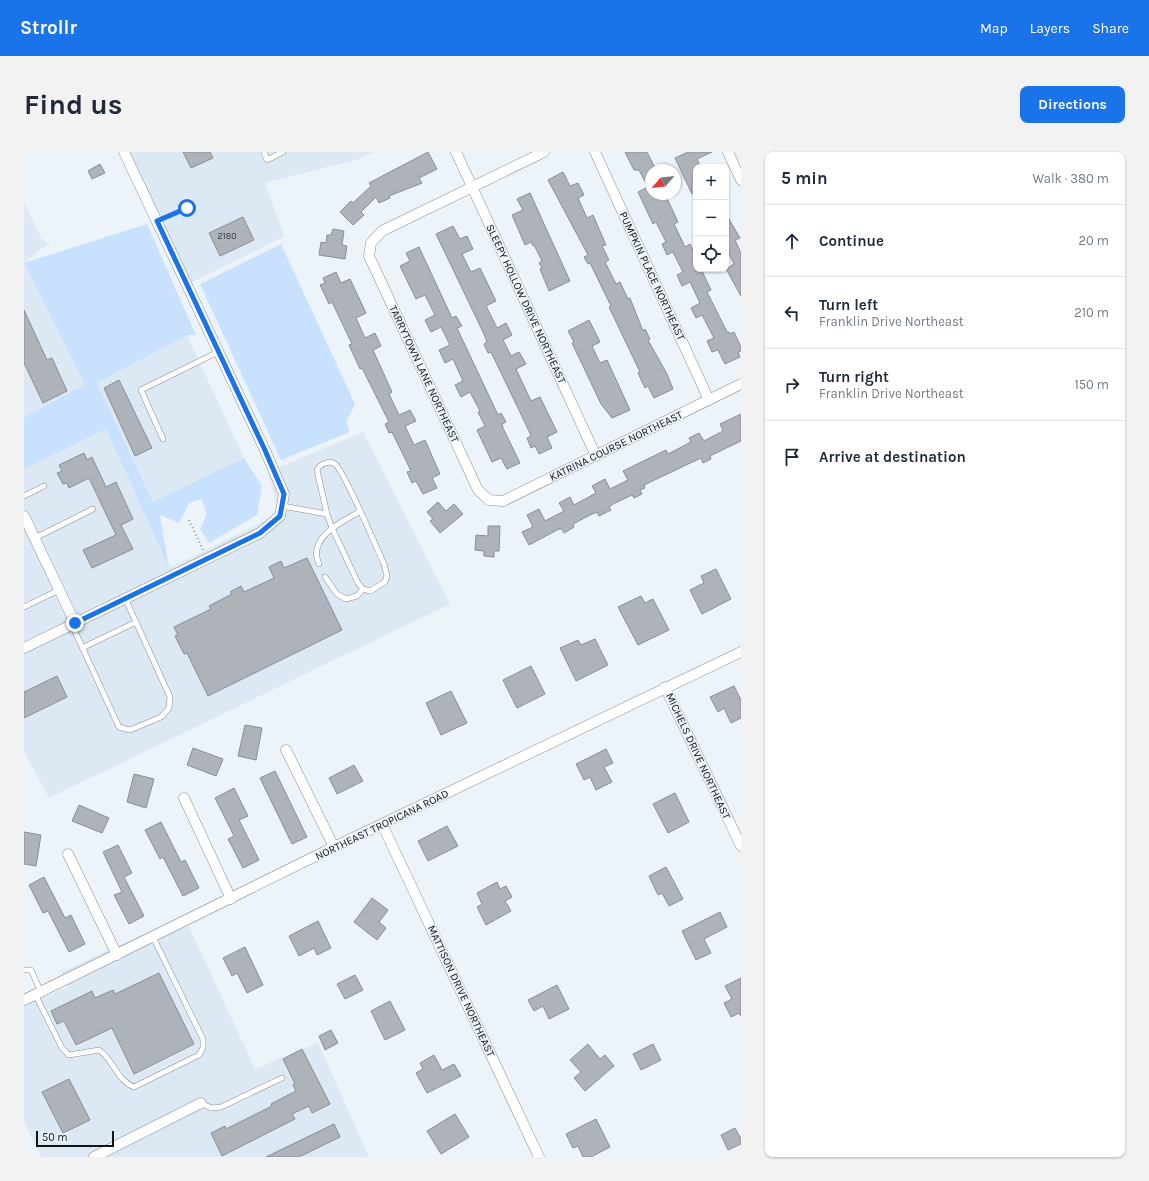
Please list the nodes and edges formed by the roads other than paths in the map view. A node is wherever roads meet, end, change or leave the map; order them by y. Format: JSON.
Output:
{"nodes":[{"id":1,"x":124,"y":152,"type":"edge"},
{"id":2,"x":264,"y":152,"type":"edge"},
{"id":3,"x":283,"y":152,"type":"edge"},
{"id":4,"x":456,"y":152,"type":"edge"},
{"id":5,"x":544,"y":152,"type":"edge"},
{"id":6,"x":595,"y":152,"type":"edge"},
{"id":7,"x":728,"y":152,"type":"edge"},
{"id":8,"x":741,"y":180,"type":"edge"},
{"id":9,"x":472,"y":187,"type":"junction"},
{"id":10,"x":218,"y":352,"type":"junction"},
{"id":11,"x":741,"y":384,"type":"edge"},
{"id":12,"x":709,"y":400,"type":"junction"},
{"id":13,"x":163,"y":439,"type":"dead end"},
{"id":14,"x":596,"y":456,"type":"junction"},
{"id":15,"x":44,"y":486,"type":"dead end"},
{"id":16,"x":24,"y":496,"type":"edge"},
{"id":17,"x":489,"y":500,"type":"joint"},
{"id":18,"x":282,"y":506,"type":"junction"},
{"id":19,"x":93,"y":509,"type":"dead end"},
{"id":20,"x":359,"y":512,"type":"junction"},
{"id":21,"x":327,"y":514,"type":"junction"},
{"id":22,"x":24,"y":516,"type":"edge"},
{"id":23,"x":332,"y":528,"type":"junction"},
{"id":24,"x":35,"y":538,"type":"junction"},
{"id":25,"x":319,"y":564,"type":"dead end"},
{"id":26,"x":325,"y":577,"type":"dead end"},
{"id":27,"x":363,"y":589,"type":"junction"},
{"id":28,"x":59,"y":590,"type":"junction"},
{"id":29,"x":126,"y":598,"type":"junction"},
{"id":30,"x":24,"y":607,"type":"edge"},
{"id":31,"x":136,"y":622,"type":"junction"},
{"id":32,"x":73,"y":624,"type":"junction"},
{"id":33,"x":24,"y":648,"type":"edge"},
{"id":34,"x":82,"y":648,"type":"junction"},
{"id":35,"x":741,"y":652,"type":"edge"},
{"id":36,"x":665,"y":687,"type":"junction"},
{"id":37,"x":286,"y":750,"type":"dead end"},
{"id":38,"x":184,"y":798,"type":"dead end"},
{"id":39,"x":382,"y":824,"type":"junction"},
{"id":40,"x":741,"y":846,"type":"edge"},
{"id":41,"x":334,"y":847,"type":"junction"},
{"id":42,"x":68,"y":854,"type":"dead end"},
{"id":43,"x":231,"y":899,"type":"junction"},
{"id":44,"x":153,"y":937,"type":"junction"},
{"id":45,"x":117,"y":955,"type":"junction"},
{"id":46,"x":24,"y":970,"type":"edge"},
{"id":47,"x":38,"y":993,"type":"junction"},
{"id":48,"x":24,"y":1000,"type":"edge"},
{"id":49,"x":282,"y":1078,"type":"dead end"},
{"id":50,"x":201,"y":1103,"type":"joint"},
{"id":51,"x":94,"y":1157,"type":"edge"},
{"id":52,"x":539,"y":1157,"type":"edge"}],
"edges":[{"from":1,"to":10,"type":"street"},
{"from":2,"to":3,"type":"lane"},
{"from":4,"to":9,"type":"street","name":"SLEEPY HOLLOW DRIVE NORTHEAST"},
{"from":5,"to":9,"type":"street"},
{"from":6,"to":12,"type":"street","name":"PUMPKIN PLACE NORTHEAST"},
{"from":7,"to":8,"type":"street"},
{"from":9,"to":14,"type":"street","name":"SLEEPY HOLLOW DRIVE NORTHEAST"},
{"from":9,"to":17,"type":"street","name":"TARRYTOWN LANE NORTHEAST"},
{"from":10,"to":13,"type":"lane"},
{"from":10,"to":18,"type":"street"},
{"from":11,"to":12,"type":"street","name":"KATRINA COURSE NORTHEAST"},
{"from":12,"to":14,"type":"street","name":"KATRINA COURSE NORTHEAST"},
{"from":14,"to":17,"type":"street","name":"KATRINA COURSE NORTHEAST"},
{"from":15,"to":16,"type":"lane"},
{"from":18,"to":21,"type":"lane"},
{"from":18,"to":29,"type":"street"},
{"from":19,"to":24,"type":"lane"},
{"from":20,"to":21,"type":"lane"},
{"from":20,"to":23,"type":"lane"},
{"from":20,"to":27,"type":"lane"},
{"from":21,"to":23,"type":"lane"},
{"from":22,"to":24,"type":"street"},
{"from":23,"to":25,"type":"lane"},
{"from":23,"to":27,"type":"lane"},
{"from":24,"to":28,"type":"street"},
{"from":26,"to":27,"type":"lane"},
{"from":28,"to":30,"type":"lane"},
{"from":28,"to":32,"type":"street"},
{"from":29,"to":31,"type":"lane"},
{"from":29,"to":32,"type":"street"},
{"from":31,"to":34,"type":"lane"},
{"from":31,"to":34,"type":"lane"},
{"from":32,"to":33,"type":"street"},
{"from":32,"to":34,"type":"lane"},
{"from":35,"to":36,"type":"street","name":"NORTHEAST TROPICANA ROAD"},
{"from":36,"to":39,"type":"street","name":"NORTHEAST TROPICANA ROAD"},
{"from":36,"to":40,"type":"street","name":"MICHELS DRIVE NORTHEAST"},
{"from":37,"to":41,"type":"street"},
{"from":38,"to":43,"type":"street"},
{"from":39,"to":41,"type":"street","name":"NORTHEAST TROPICANA ROAD"},
{"from":39,"to":52,"type":"street","name":"MATTISON DRIVE NORTHEAST"},
{"from":41,"to":43,"type":"street","name":"NORTHEAST TROPICANA ROAD"},
{"from":42,"to":45,"type":"street"},
{"from":43,"to":44,"type":"street","name":"NORTHEAST TROPICANA ROAD"},
{"from":44,"to":45,"type":"street","name":"NORTHEAST TROPICANA ROAD"},
{"from":44,"to":47,"type":"lane"},
{"from":45,"to":47,"type":"street","name":"NORTHEAST TROPICANA ROAD"},
{"from":46,"to":47,"type":"lane"},
{"from":47,"to":48,"type":"street","name":"NORTHEAST TROPICANA ROAD"},
{"from":49,"to":50,"type":"lane"},
{"from":50,"to":51,"type":"street"}]}
